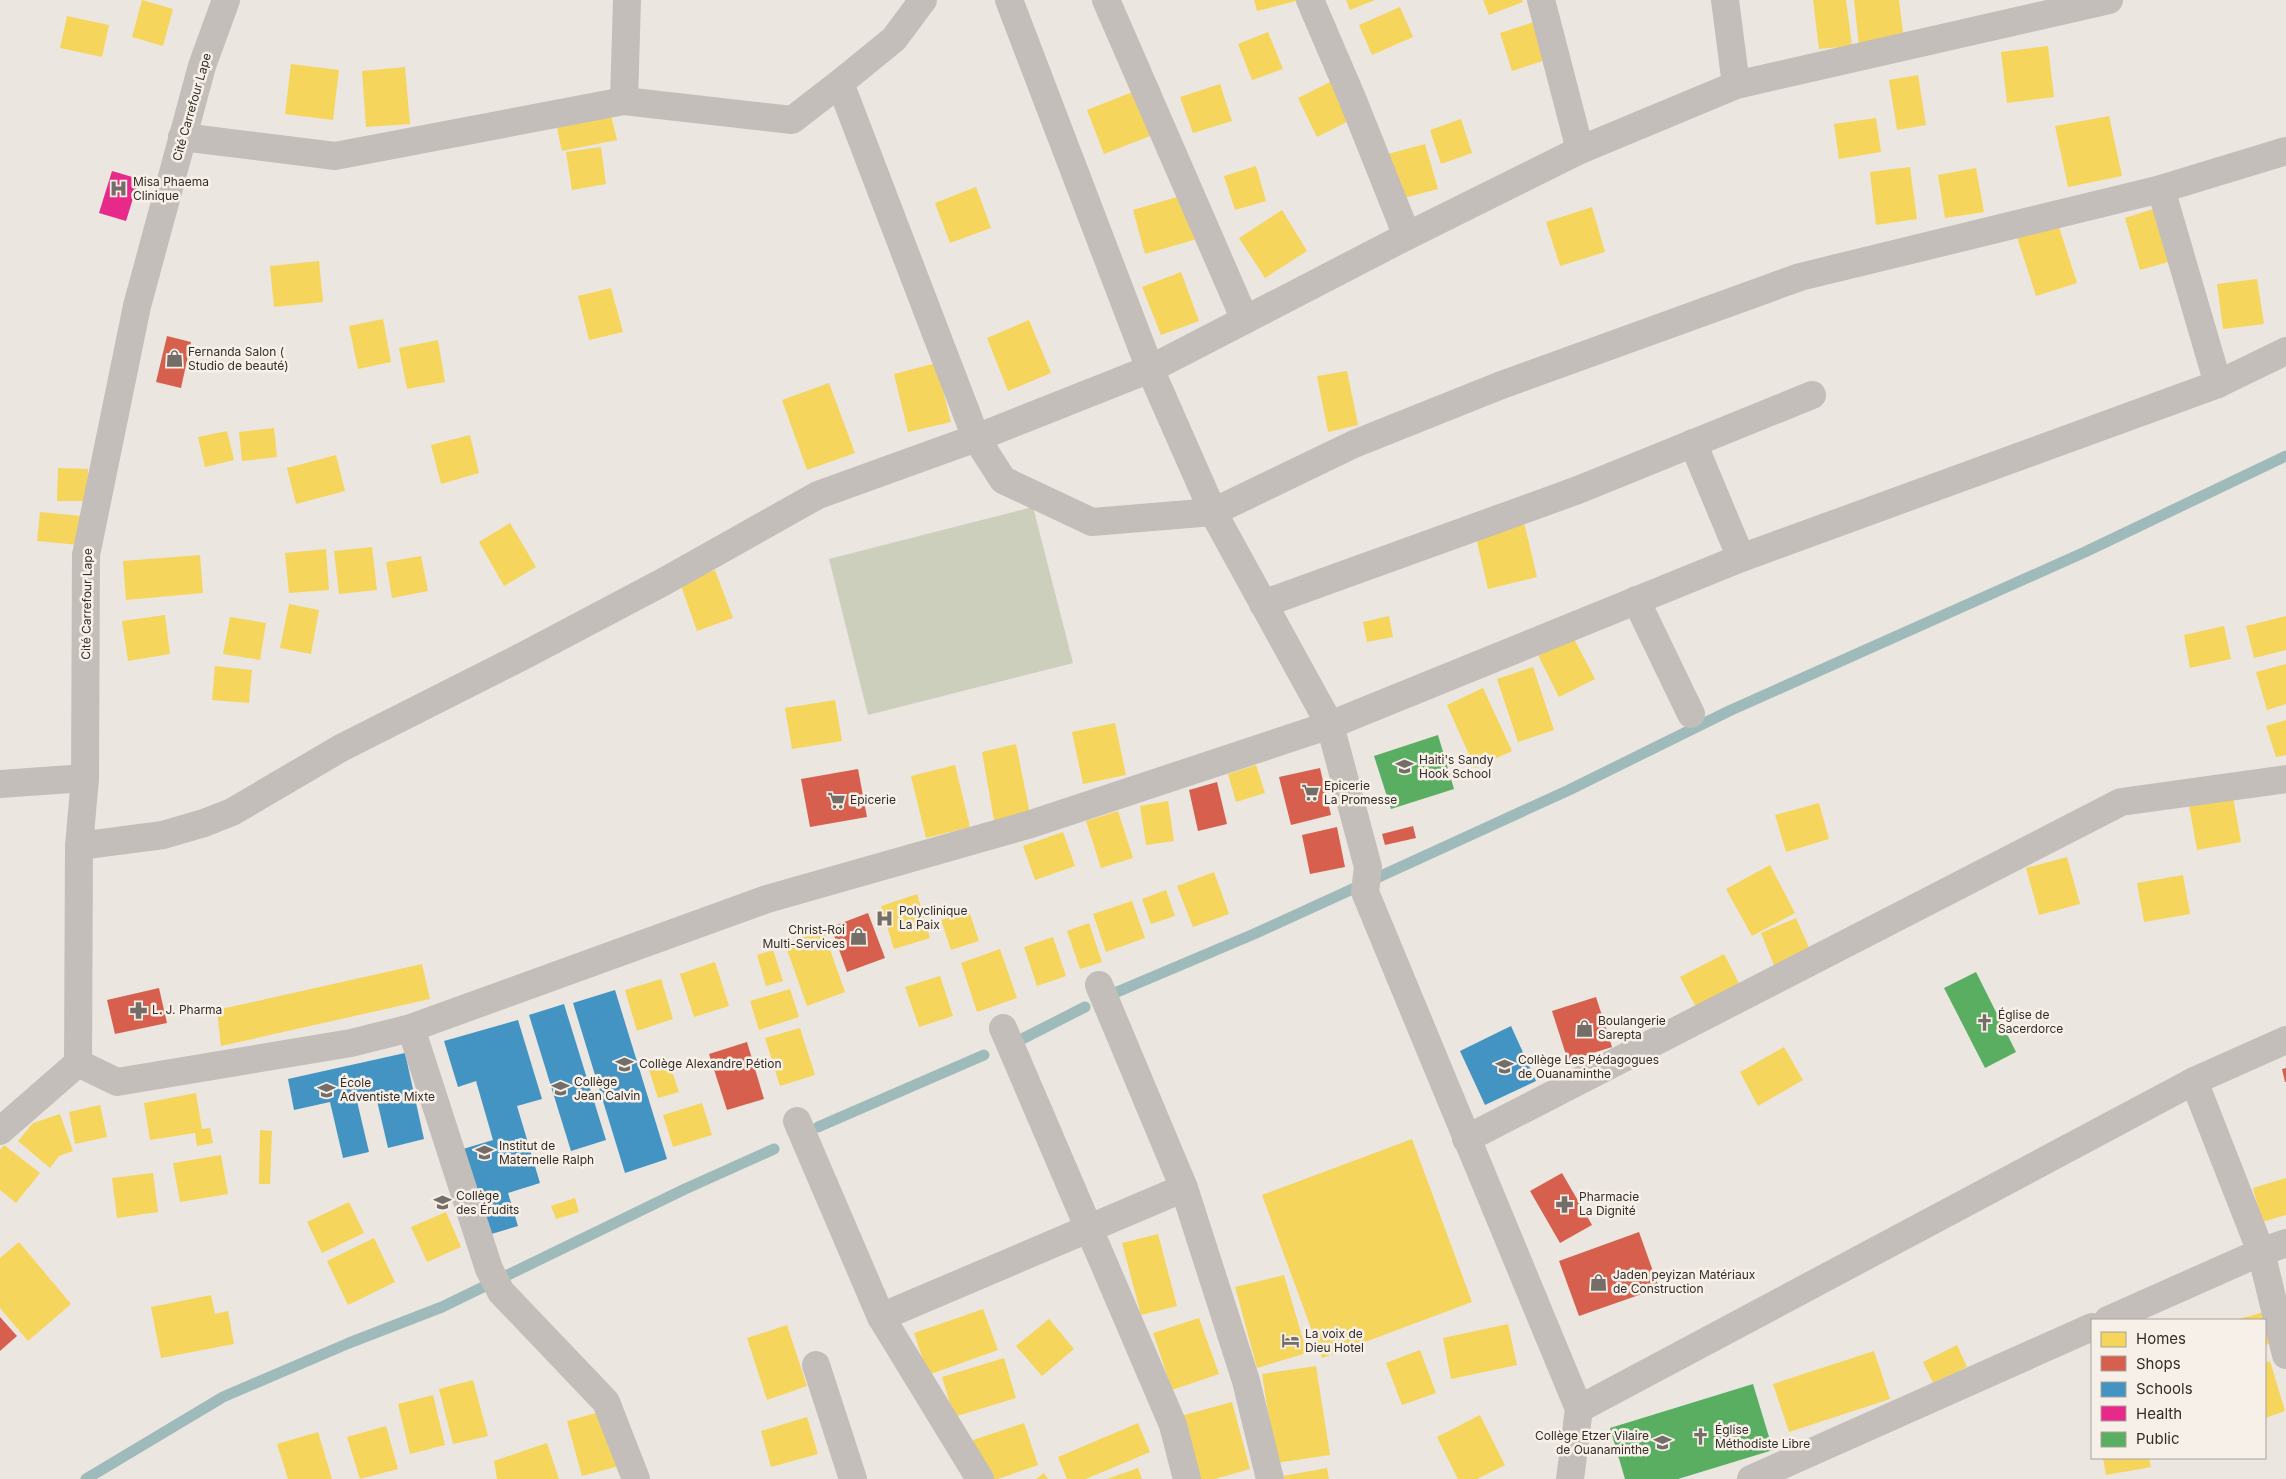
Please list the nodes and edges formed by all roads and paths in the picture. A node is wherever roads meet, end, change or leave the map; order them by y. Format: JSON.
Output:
{"nodes":[{"id":1,"x":226,"y":0,"type":"edge"},
{"id":2,"x":627,"y":0,"type":"edge"},
{"id":3,"x":923,"y":0,"type":"edge"},
{"id":4,"x":1009,"y":0,"type":"edge"},
{"id":5,"x":1106,"y":0,"type":"edge"},
{"id":6,"x":1310,"y":0,"type":"edge"},
{"id":7,"x":1541,"y":0,"type":"edge"},
{"id":8,"x":1725,"y":0,"type":"edge"},
{"id":9,"x":2109,"y":0,"type":"edge"},
{"id":10,"x":840,"y":83,"type":"junction"},
{"id":11,"x":1736,"y":85,"type":"junction"},
{"id":12,"x":624,"y":102,"type":"junction"},
{"id":13,"x":182,"y":137,"type":"junction"},
{"id":14,"x":1580,"y":150,"type":"junction"},
{"id":15,"x":2286,"y":151,"type":"edge"},
{"id":16,"x":2161,"y":189,"type":"junction"},
{"id":17,"x":1407,"y":236,"type":"junction"},
{"id":18,"x":1245,"y":320,"type":"junction"},
{"id":19,"x":2286,"y":352,"type":"edge"},
{"id":20,"x":1150,"y":369,"type":"junction"},
{"id":21,"x":2218,"y":384,"type":"junction"},
{"id":22,"x":1812,"y":395,"type":"dead end"},
{"id":23,"x":976,"y":438,"type":"junction"},
{"id":24,"x":1693,"y":443,"type":"junction"},
{"id":25,"x":1214,"y":512,"type":"junction"},
{"id":26,"x":1741,"y":558,"type":"junction"},
{"id":27,"x":1636,"y":600,"type":"junction"},
{"id":28,"x":1263,"y":604,"type":"junction"},
{"id":29,"x":1691,"y":714,"type":"dead end"},
{"id":30,"x":1330,"y":725,"type":"junction"},
{"id":31,"x":85,"y":778,"type":"junction"},
{"id":32,"x":2286,"y":779,"type":"edge"},
{"id":33,"x":0,"y":784,"type":"edge"},
{"id":34,"x":79,"y":846,"type":"junction"},
{"id":35,"x":1099,"y":985,"type":"dead end"},
{"id":36,"x":411,"y":1028,"type":"junction"},
{"id":37,"x":1003,"y":1028,"type":"dead end"},
{"id":38,"x":2286,"y":1040,"type":"edge"},
{"id":39,"x":78,"y":1063,"type":"junction"},
{"id":40,"x":2194,"y":1081,"type":"junction"},
{"id":41,"x":797,"y":1121,"type":"dead end"},
{"id":42,"x":0,"y":1131,"type":"edge"},
{"id":43,"x":1466,"y":1138,"type":"junction"},
{"id":44,"x":1184,"y":1188,"type":"junction"},
{"id":45,"x":1090,"y":1228,"type":"junction"},
{"id":46,"x":2274,"y":1248,"type":"edge"},
{"id":47,"x":881,"y":1317,"type":"junction"},
{"id":48,"x":2110,"y":1319,"type":"edge"},
{"id":49,"x":2091,"y":1327,"type":"edge"},
{"id":50,"x":2286,"y":1354,"type":"edge"},
{"id":51,"x":816,"y":1365,"type":"dead end"},
{"id":52,"x":1578,"y":1409,"type":"junction"},
{"id":53,"x":636,"y":1479,"type":"edge"},
{"id":54,"x":853,"y":1479,"type":"edge"},
{"id":55,"x":980,"y":1479,"type":"edge"},
{"id":56,"x":1187,"y":1479,"type":"edge"},
{"id":57,"x":1270,"y":1479,"type":"edge"},
{"id":58,"x":1570,"y":1479,"type":"edge"},
{"id":59,"x":1751,"y":1479,"type":"edge"}],
"edges":[{"from":1,"to":13,"type":"street","name":"Cité Carrefour Lape"},
{"from":2,"to":12,"type":"street"},
{"from":3,"to":10,"type":"street"},
{"from":4,"to":20,"type":"street"},
{"from":5,"to":18,"type":"street"},
{"from":6,"to":17,"type":"street"},
{"from":7,"to":14,"type":"street"},
{"from":8,"to":11,"type":"street"},
{"from":9,"to":11,"type":"street"},
{"from":10,"to":12,"type":"street"},
{"from":10,"to":23,"type":"street"},
{"from":11,"to":14,"type":"street"},
{"from":12,"to":13,"type":"street"},
{"from":13,"to":31,"type":"street","name":"Cité Carrefour Lape"},
{"from":14,"to":17,"type":"street"},
{"from":15,"to":16,"type":"street"},
{"from":16,"to":21,"type":"street"},
{"from":16,"to":25,"type":"street"},
{"from":17,"to":18,"type":"street"},
{"from":18,"to":20,"type":"street"},
{"from":19,"to":21,"type":"street"},
{"from":20,"to":23,"type":"street"},
{"from":20,"to":25,"type":"street"},
{"from":21,"to":26,"type":"street"},
{"from":22,"to":24,"type":"street"},
{"from":23,"to":25,"type":"street"},
{"from":23,"to":34,"type":"street"},
{"from":24,"to":26,"type":"street"},
{"from":24,"to":28,"type":"street"},
{"from":25,"to":28,"type":"street"},
{"from":26,"to":27,"type":"street"},
{"from":27,"to":29,"type":"street"},
{"from":27,"to":30,"type":"street"},
{"from":28,"to":30,"type":"street"},
{"from":30,"to":36,"type":"street"},
{"from":30,"to":43,"type":"street"},
{"from":31,"to":33,"type":"street"},
{"from":31,"to":34,"type":"street","name":"Cité Carrefour Lape"},
{"from":32,"to":43,"type":"street"},
{"from":34,"to":39,"type":"street","name":"Cité Carrefour Lape"},
{"from":35,"to":44,"type":"street"},
{"from":36,"to":39,"type":"street"},
{"from":36,"to":53,"type":"street"},
{"from":37,"to":45,"type":"street"},
{"from":38,"to":40,"type":"street"},
{"from":39,"to":42,"type":"street"},
{"from":40,"to":46,"type":"street"},
{"from":40,"to":52,"type":"street"},
{"from":41,"to":47,"type":"street"},
{"from":43,"to":52,"type":"street"},
{"from":44,"to":45,"type":"street"},
{"from":44,"to":57,"type":"street"},
{"from":45,"to":47,"type":"street"},
{"from":45,"to":56,"type":"street"},
{"from":46,"to":48,"type":"street"},
{"from":46,"to":50,"type":"street"},
{"from":47,"to":55,"type":"street"},
{"from":49,"to":59,"type":"street"},
{"from":51,"to":54,"type":"street"},
{"from":52,"to":58,"type":"street"}]}
